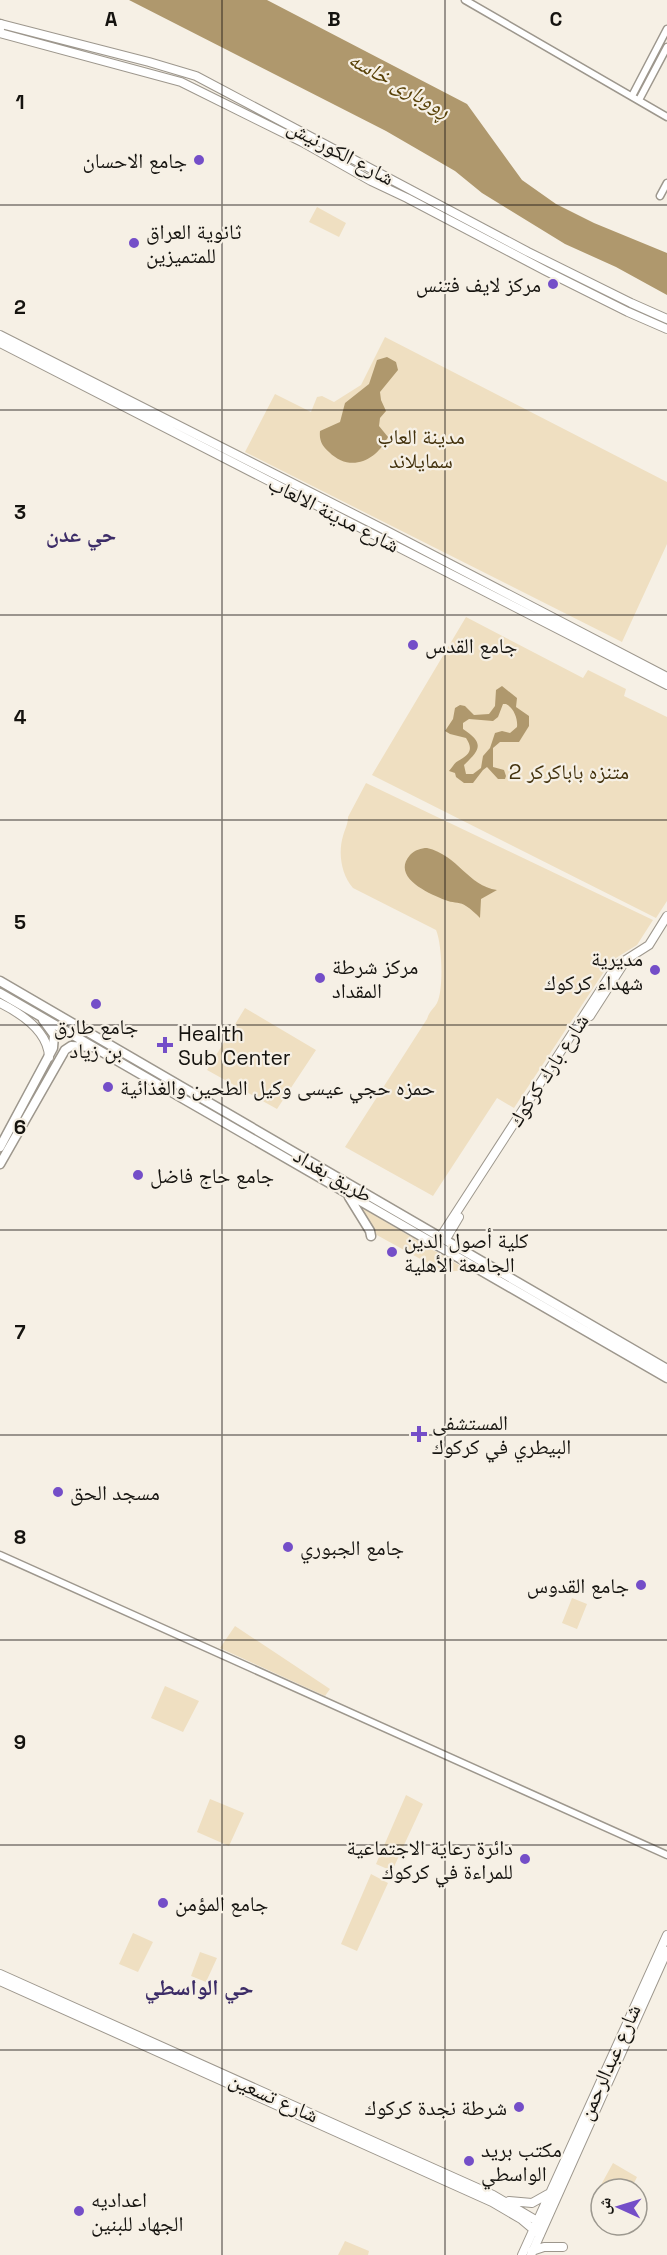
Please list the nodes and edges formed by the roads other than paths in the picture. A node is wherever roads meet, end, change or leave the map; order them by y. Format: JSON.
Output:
{"nodes":[{"id":1,"x":465,"y":0,"type":"edge"},
{"id":2,"x":0,"y":28,"type":"edge"},
{"id":3,"x":667,"y":29,"type":"edge"},
{"id":4,"x":667,"y":47,"type":"edge"},
{"id":5,"x":632,"y":96,"type":"junction"},
{"id":6,"x":639,"y":100,"type":"junction"},
{"id":7,"x":667,"y":117,"type":"edge"},
{"id":8,"x":667,"y":183,"type":"edge"},
{"id":9,"x":660,"y":196,"type":"dead end"},
{"id":10,"x":667,"y":319,"type":"edge"},
{"id":11,"x":667,"y":328,"type":"edge"},
{"id":12,"x":0,"y":335,"type":"edge"},
{"id":13,"x":0,"y":343,"type":"edge"},
{"id":14,"x":138,"y":410,"type":"junction"},
{"id":15,"x":667,"y":677,"type":"edge"},
{"id":16,"x":667,"y":685,"type":"edge"},
{"id":17,"x":667,"y":916,"type":"edge"},
{"id":18,"x":0,"y":981,"type":"edge"},
{"id":19,"x":0,"y":993,"type":"edge"},
{"id":20,"x":0,"y":1003,"type":"edge"},
{"id":21,"x":39,"y":1016,"type":"junction"},
{"id":22,"x":93,"y":1047,"type":"junction"},
{"id":23,"x":52,"y":1062,"type":"junction"},
{"id":24,"x":0,"y":1147,"type":"edge"},
{"id":25,"x":0,"y":1164,"type":"edge"},
{"id":26,"x":307,"y":1166,"type":"junction"},
{"id":27,"x":347,"y":1194,"type":"junction"},
{"id":28,"x":371,"y":1236,"type":"dead end"},
{"id":29,"x":444,"y":1238,"type":"junction"},
{"id":30,"x":667,"y":1369,"type":"edge"},
{"id":31,"x":667,"y":1378,"type":"edge"},
{"id":32,"x":0,"y":1555,"type":"edge"},
{"id":33,"x":667,"y":1855,"type":"edge"},
{"id":34,"x":667,"y":1935,"type":"edge"},
{"id":35,"x":667,"y":1951,"type":"edge"},
{"id":36,"x":0,"y":1974,"type":"edge"},
{"id":37,"x":652,"y":1976,"type":"junction"},
{"id":38,"x":0,"y":1982,"type":"edge"},
{"id":39,"x":192,"y":2064,"type":"junction"},
{"id":40,"x":403,"y":2158,"type":"junction"},
{"id":41,"x":549,"y":2193,"type":"junction"},
{"id":42,"x":505,"y":2200,"type":"junction"},
{"id":43,"x":541,"y":2223,"type":"junction"},
{"id":44,"x":537,"y":2232,"type":"junction"},
{"id":45,"x":563,"y":2247,"type":"dead end"},
{"id":46,"x":532,"y":2253,"type":"edge"},
{"id":47,"x":522,"y":2255,"type":"edge"}],
"edges":[{"from":1,"to":5,"type":"street"},
{"from":2,"to":10,"type":"main road","name":"شارع الكورنيش"},
{"from":2,"to":11,"type":"main road","name":"شارع الكورنيش"},
{"from":3,"to":5,"type":"street"},
{"from":4,"to":6,"type":"street"},
{"from":5,"to":6,"type":"street"},
{"from":6,"to":7,"type":"street"},
{"from":8,"to":9,"type":"street"},
{"from":12,"to":14,"type":"main road","name":"شارع مدينة الالعاب"},
{"from":13,"to":14,"type":"main road","name":"شارع مدينة الالعاب"},
{"from":14,"to":15,"type":"main road","name":"شارع مدينة الالعاب"},
{"from":14,"to":16,"type":"main road","name":"شارع مدينة الالعاب"},
{"from":17,"to":29,"type":"main road"},
{"from":18,"to":26,"type":"main road","name":"طريق بغداد"},
{"from":19,"to":21,"type":"main road","name":"طريق بغداد"},
{"from":20,"to":23,"type":"main road"},
{"from":21,"to":22,"type":"main road","name":"طريق بغداد"},
{"from":21,"to":23,"type":"main road"},
{"from":22,"to":23,"type":"main road"},
{"from":22,"to":26,"type":"main road","name":"طريق بغداد"},
{"from":23,"to":24,"type":"main road"},
{"from":23,"to":25,"type":"main road"},
{"from":26,"to":27,"type":"main road","name":"طريق بغداد"},
{"from":26,"to":29,"type":"main road","name":"طريق بغداد"},
{"from":27,"to":28,"type":"main road"},
{"from":27,"to":31,"type":"main road","name":"طريق بغداد"},
{"from":29,"to":30,"type":"main road","name":"طريق بغداد"},
{"from":32,"to":33,"type":"street"},
{"from":34,"to":37,"type":"main road","name":"شارع عبدالرحمن"},
{"from":35,"to":37,"type":"main road","name":"شارع عبدالرحمن"},
{"from":36,"to":39,"type":"main road","name":"شارع تسعين"},
{"from":37,"to":41,"type":"main road","name":"شارع عبدالرحمن"},
{"from":37,"to":43,"type":"main road","name":"شارع عبدالرحمن"},
{"from":38,"to":39,"type":"main road","name":"شارع تسعين"},
{"from":39,"to":40,"type":"main road","name":"شارع تسعين"},
{"from":40,"to":42,"type":"main road","name":"شارع تسعين"},
{"from":40,"to":44,"type":"main road","name":"شارع تسعين"},
{"from":41,"to":42,"type":"main road"},
{"from":41,"to":43,"type":"main road","name":"شارع عبدالرحمن"},
{"from":42,"to":43,"type":"main road","name":"شارع تسعين"},
{"from":43,"to":44,"type":"main road","name":"شارع عبدالرحمن"},
{"from":44,"to":46,"type":"main road","name":"شارع عبدالرحمن"},
{"from":44,"to":47,"type":"main road","name":"شارع عبدالرحمن"},
{"from":45,"to":46,"type":"main road"}]}
